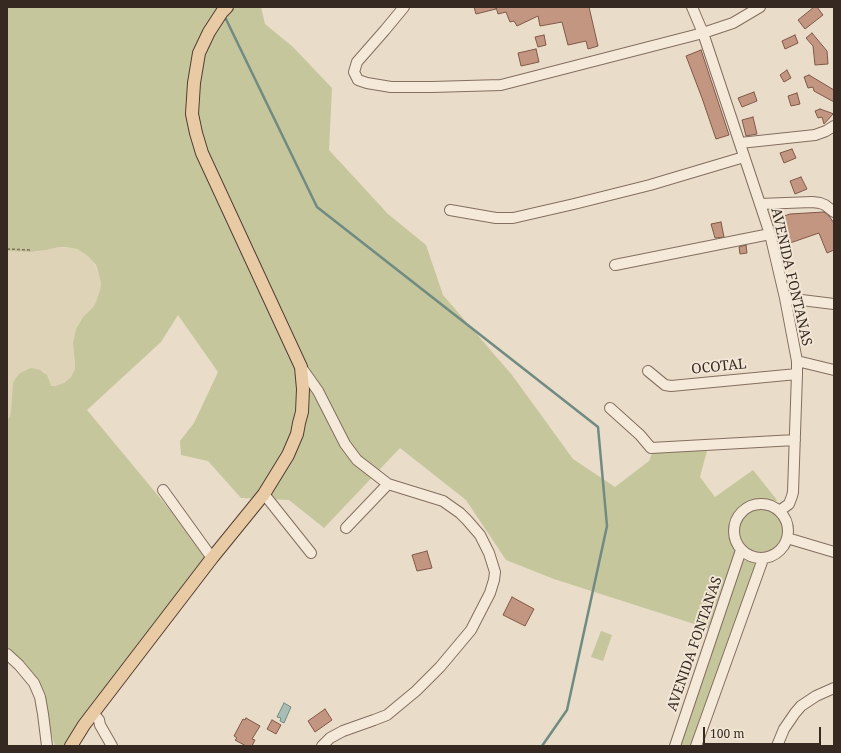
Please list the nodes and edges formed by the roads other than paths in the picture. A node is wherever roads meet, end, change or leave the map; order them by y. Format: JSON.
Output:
{"nodes":[{"id":1,"x":227,"y":7,"type":"edge"},
{"id":2,"x":404,"y":7,"type":"edge"},
{"id":3,"x":692,"y":7,"type":"edge"},
{"id":4,"x":760,"y":7,"type":"edge"},
{"id":5,"x":703,"y":33,"type":"junction"},
{"id":6,"x":834,"y":126,"type":"edge"},
{"id":7,"x":740,"y":143,"type":"junction"},
{"id":8,"x":744,"y":157,"type":"junction"},
{"id":9,"x":760,"y":204,"type":"junction"},
{"id":10,"x":450,"y":210,"type":"dead end"},
{"id":11,"x":834,"y":212,"type":"edge"},
{"id":12,"x":770,"y":234,"type":"junction"},
{"id":13,"x":615,"y":265,"type":"dead end"},
{"id":14,"x":785,"y":298,"type":"junction"},
{"id":15,"x":834,"y":304,"type":"edge"},
{"id":16,"x":797,"y":361,"type":"junction"},
{"id":17,"x":301,"y":367,"type":"junction"},
{"id":18,"x":834,"y":370,"type":"edge"},
{"id":19,"x":648,"y":371,"type":"dead end"},
{"id":20,"x":797,"y":374,"type":"junction"},
{"id":21,"x":610,"y":408,"type":"dead end"},
{"id":22,"x":795,"y":440,"type":"junction"},
{"id":23,"x":388,"y":484,"type":"junction"},
{"id":24,"x":163,"y":490,"type":"dead end"},
{"id":25,"x":264,"y":494,"type":"junction"},
{"id":26,"x":778,"y":510,"type":"junction"},
{"id":27,"x":346,"y":528,"type":"dead end"},
{"id":28,"x":787,"y":538,"type":"junction"},
{"id":29,"x":741,"y":550,"type":"junction"},
{"id":30,"x":834,"y":552,"type":"edge"},
{"id":31,"x":311,"y":553,"type":"dead end"},
{"id":32,"x":212,"y":558,"type":"junction"},
{"id":33,"x":763,"y":558,"type":"junction"},
{"id":34,"x":7,"y":654,"type":"edge"},
{"id":35,"x":834,"y":688,"type":"edge"},
{"id":36,"x":93,"y":714,"type":"junction"},
{"id":37,"x":47,"y":746,"type":"edge"},
{"id":38,"x":72,"y":746,"type":"edge"},
{"id":39,"x":112,"y":746,"type":"edge"},
{"id":40,"x":322,"y":746,"type":"edge"},
{"id":41,"x":675,"y":746,"type":"edge"},
{"id":42,"x":696,"y":746,"type":"edge"},
{"id":43,"x":777,"y":746,"type":"edge"}],
"edges":[{"from":1,"to":17,"type":"main road"},
{"from":2,"to":5,"type":"street"},
{"from":3,"to":5,"type":"street","name":"AVENIDA FONTANAS"},
{"from":4,"to":5,"type":"street"},
{"from":5,"to":7,"type":"street","name":"AVENIDA FONTANAS"},
{"from":6,"to":7,"type":"street"},
{"from":7,"to":8,"type":"street","name":"AVENIDA FONTANAS"},
{"from":8,"to":9,"type":"street","name":"AVENIDA FONTANAS"},
{"from":8,"to":10,"type":"street"},
{"from":9,"to":11,"type":"street"},
{"from":9,"to":12,"type":"street","name":"AVENIDA FONTANAS"},
{"from":12,"to":13,"type":"street"},
{"from":12,"to":14,"type":"street","name":"AVENIDA FONTANAS"},
{"from":14,"to":15,"type":"street"},
{"from":14,"to":16,"type":"street","name":"AVENIDA FONTANAS"},
{"from":16,"to":18,"type":"street"},
{"from":16,"to":20,"type":"street","name":"AVENIDA FONTANAS"},
{"from":17,"to":23,"type":"street"},
{"from":17,"to":25,"type":"main road"},
{"from":19,"to":20,"type":"street","name":"OCOTAL"},
{"from":20,"to":22,"type":"street","name":"AVENIDA FONTANAS"},
{"from":21,"to":22,"type":"street"},
{"from":22,"to":26,"type":"street","name":"AVENIDA FONTANAS"},
{"from":23,"to":27,"type":"street"},
{"from":23,"to":40,"type":"street"},
{"from":24,"to":32,"type":"street"},
{"from":25,"to":31,"type":"street"},
{"from":25,"to":32,"type":"main road"},
{"from":26,"to":28,"type":"street"},
{"from":26,"to":29,"type":"street"},
{"from":28,"to":30,"type":"street"},
{"from":28,"to":33,"type":"street"},
{"from":29,"to":33,"type":"street"},
{"from":29,"to":41,"type":"street","name":"AVENIDA FONTANAS"},
{"from":32,"to":36,"type":"main road"},
{"from":33,"to":42,"type":"street"},
{"from":34,"to":37,"type":"street"},
{"from":35,"to":43,"type":"street"},
{"from":36,"to":38,"type":"main road"},
{"from":36,"to":39,"type":"street"}]}
